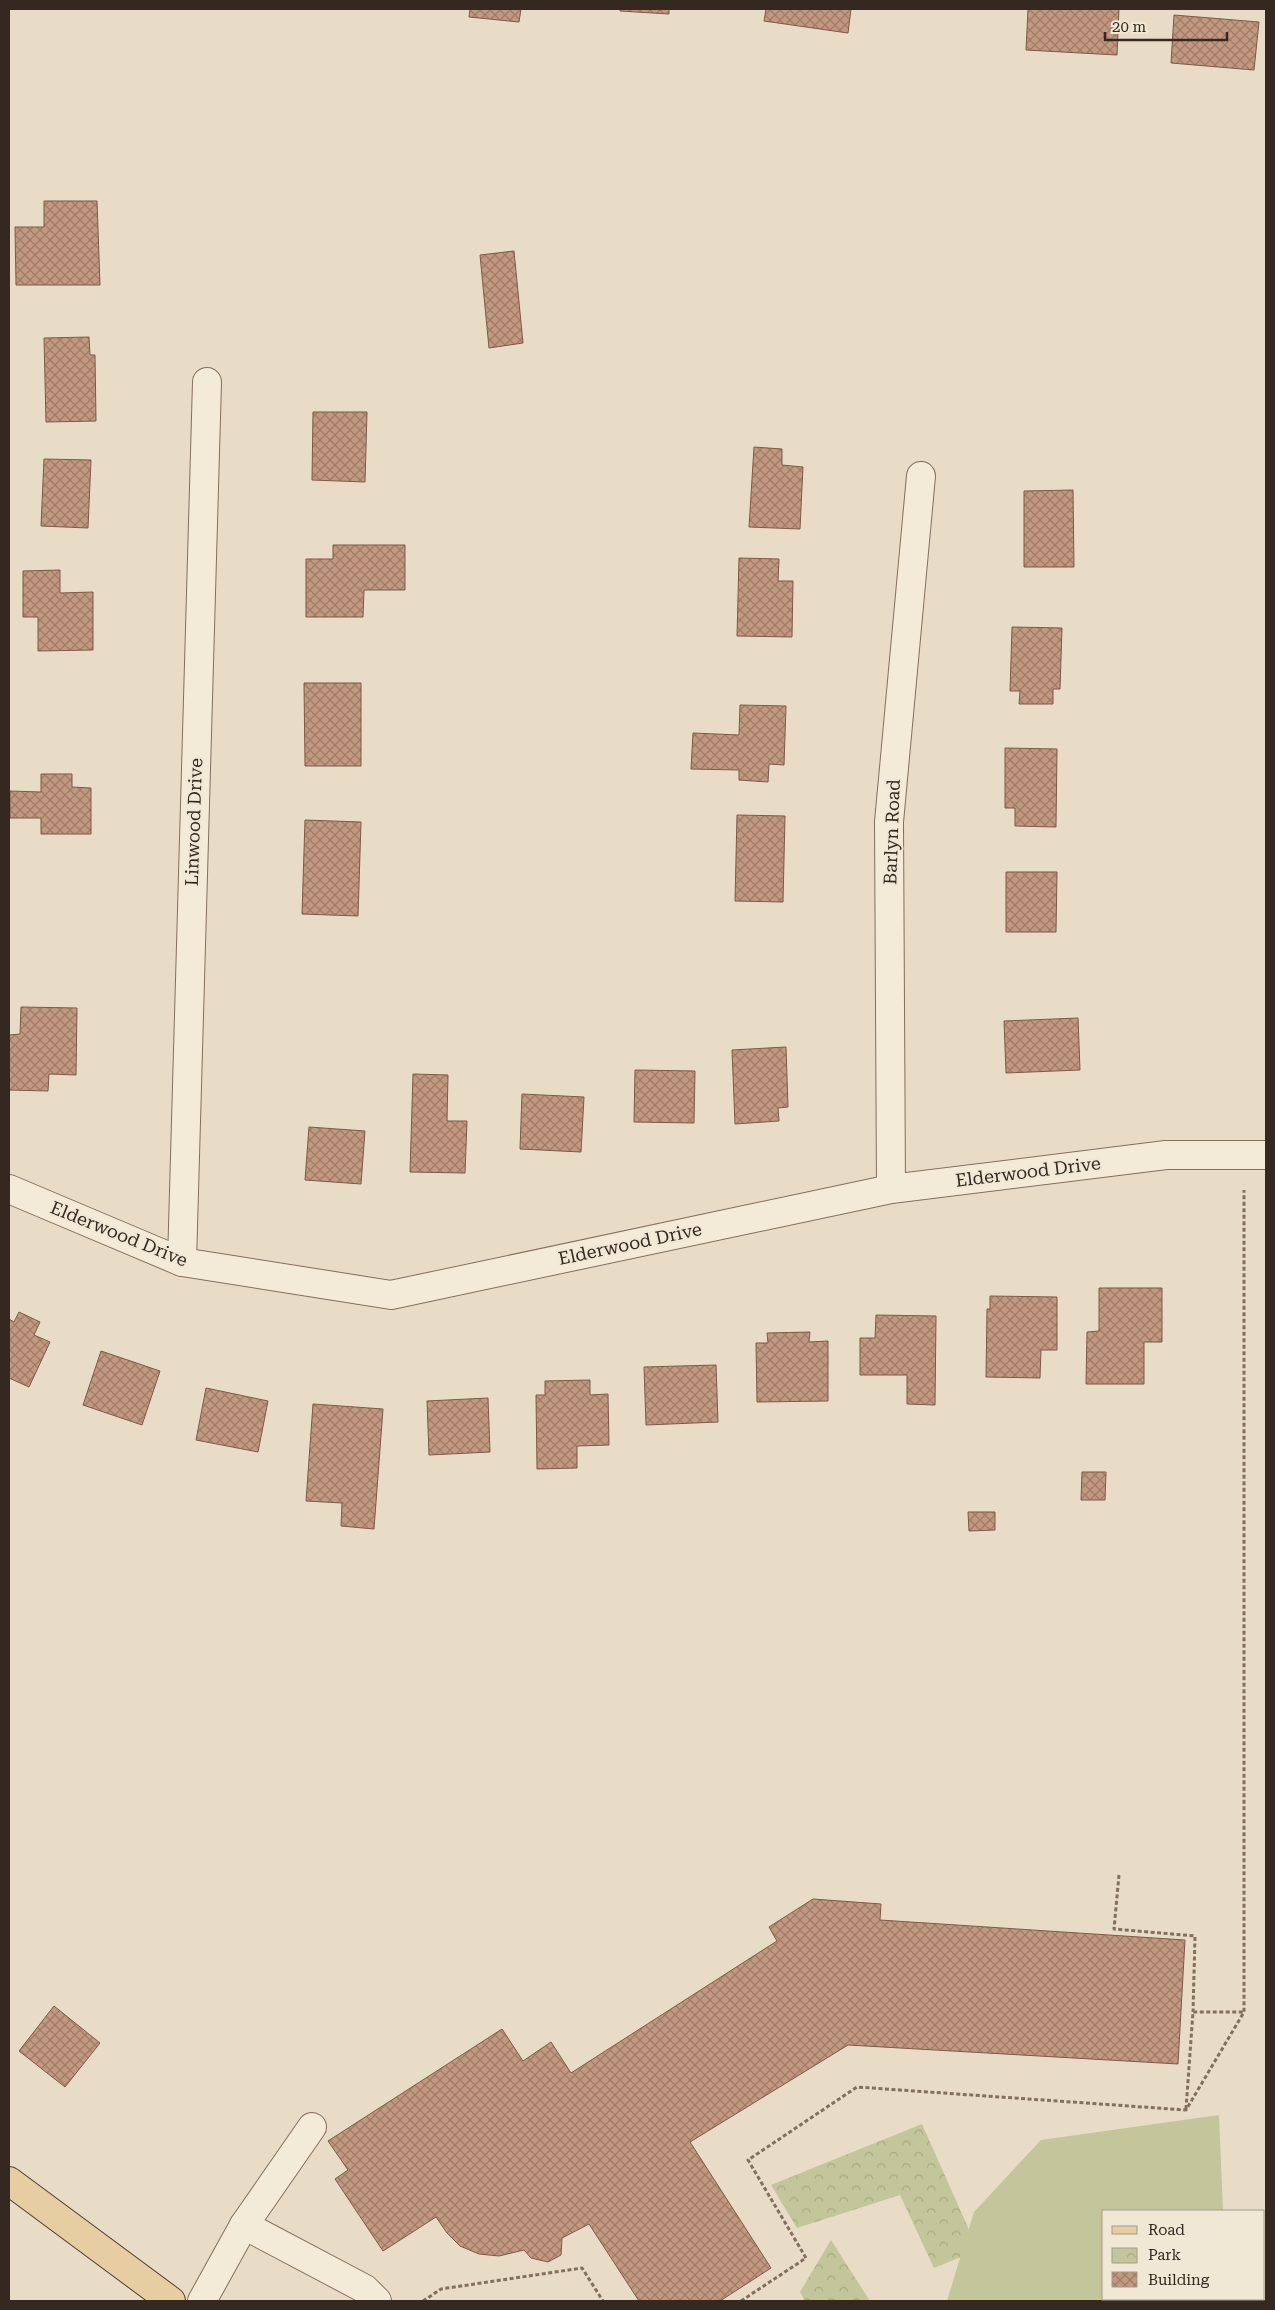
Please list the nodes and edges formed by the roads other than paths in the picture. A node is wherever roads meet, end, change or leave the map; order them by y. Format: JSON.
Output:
{"nodes":[{"id":1,"x":207,"y":382,"type":"dead end"},
{"id":2,"x":921,"y":476,"type":"dead end"},
{"id":3,"x":1255,"y":1155,"type":"edge"},
{"id":4,"x":9,"y":1189,"type":"edge"},
{"id":5,"x":891,"y":1189,"type":"junction"},
{"id":6,"x":182,"y":1262,"type":"junction"},
{"id":7,"x":312,"y":2127,"type":"dead end"},
{"id":8,"x":9,"y":2181,"type":"edge"},
{"id":9,"x":244,"y":2225,"type":"junction"},
{"id":10,"x":171,"y":2301,"type":"edge"},
{"id":11,"x":202,"y":2301,"type":"edge"},
{"id":12,"x":377,"y":2301,"type":"edge"}],
"edges":[{"from":1,"to":6,"type":"street","name":"Linwood Drive"},
{"from":2,"to":5,"type":"street","name":"Barlyn Road"},
{"from":3,"to":5,"type":"street","name":"Elderwood Drive"},
{"from":4,"to":6,"type":"street","name":"Elderwood Drive"},
{"from":5,"to":6,"type":"street","name":"Elderwood Drive"},
{"from":7,"to":9,"type":"street"},
{"from":8,"to":10,"type":"main road"},
{"from":9,"to":11,"type":"street"},
{"from":9,"to":12,"type":"street"}]}
